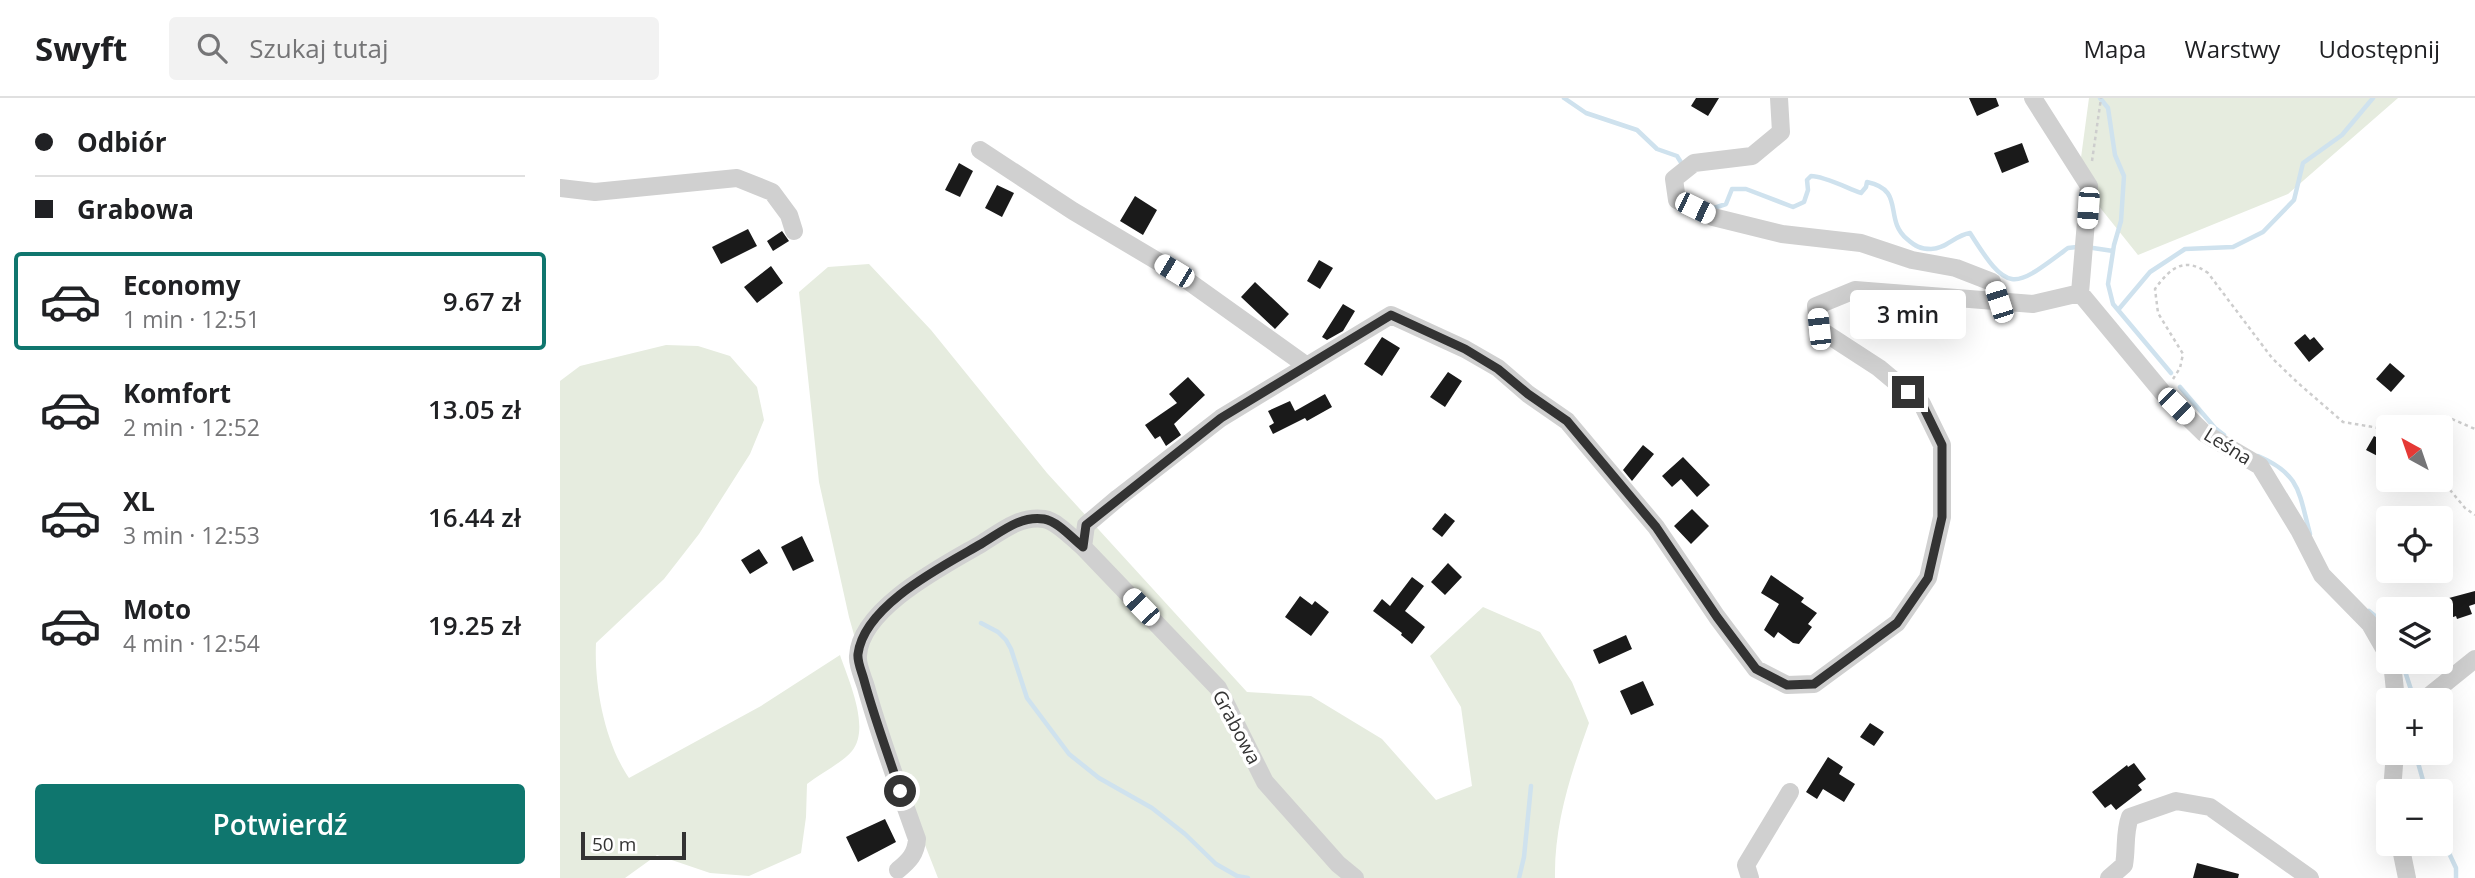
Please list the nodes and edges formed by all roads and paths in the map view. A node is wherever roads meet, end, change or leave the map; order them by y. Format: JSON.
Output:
{"nodes":[{"id":1,"x":1779,"y":98,"type":"edge"},
{"id":2,"x":2033,"y":98,"type":"edge"},
{"id":3,"x":2101,"y":98,"type":"edge"},
{"id":4,"x":981,"y":150,"type":"dead end"},
{"id":5,"x":2089,"y":186,"type":"junction"},
{"id":6,"x":560,"y":188,"type":"edge"},
{"id":7,"x":794,"y":231,"type":"dead end"},
{"id":8,"x":2073,"y":294,"type":"junction"},
{"id":9,"x":1999,"y":302,"type":"junction"},
{"id":10,"x":1307,"y":366,"type":"junction"},
{"id":11,"x":2163,"y":393,"type":"junction"},
{"id":12,"x":2454,"y":420,"type":"edge"},
{"id":13,"x":2376,"y":428,"type":"edge"},
{"id":14,"x":2475,"y":429,"type":"edge"},
{"id":15,"x":2452,"y":492,"type":"edge"},
{"id":16,"x":2475,"y":515,"type":"edge"},
{"id":17,"x":1083,"y":547,"type":"junction"},
{"id":18,"x":2376,"y":634,"type":"edge"},
{"id":19,"x":2475,"y":659,"type":"edge"},
{"id":20,"x":2439,"y":688,"type":"edge"},
{"id":21,"x":1790,"y":792,"type":"dead end"},
{"id":22,"x":2402,"y":856,"type":"edge"},
{"id":23,"x":898,"y":870,"type":"dead end"},
{"id":24,"x":1355,"y":878,"type":"edge"},
{"id":25,"x":1750,"y":878,"type":"edge"},
{"id":26,"x":2109,"y":878,"type":"edge"},
{"id":27,"x":2310,"y":878,"type":"edge"},
{"id":28,"x":2407,"y":878,"type":"edge"}],
"edges":[{"from":1,"to":9,"type":"street"},
{"from":2,"to":5,"type":"street"},
{"from":3,"to":5,"type":"path"},
{"from":4,"to":10,"type":"street"},
{"from":5,"to":8,"type":"street"},
{"from":6,"to":7,"type":"street"},
{"from":8,"to":9,"type":"street"},
{"from":8,"to":11,"type":"street","name":"Leśna"},
{"from":9,"to":10,"type":"street"},
{"from":10,"to":17,"type":"street"},
{"from":11,"to":13,"type":"path"},
{"from":11,"to":18,"type":"street","name":"Leśna"},
{"from":12,"to":14,"type":"path"},
{"from":15,"to":16,"type":"path"},
{"from":17,"to":23,"type":"street","name":"Grabowa"},
{"from":17,"to":24,"type":"street","name":"Grabowa"},
{"from":19,"to":20,"type":"street"},
{"from":21,"to":25,"type":"street"},
{"from":22,"to":28,"type":"street"},
{"from":26,"to":27,"type":"street"}]}
